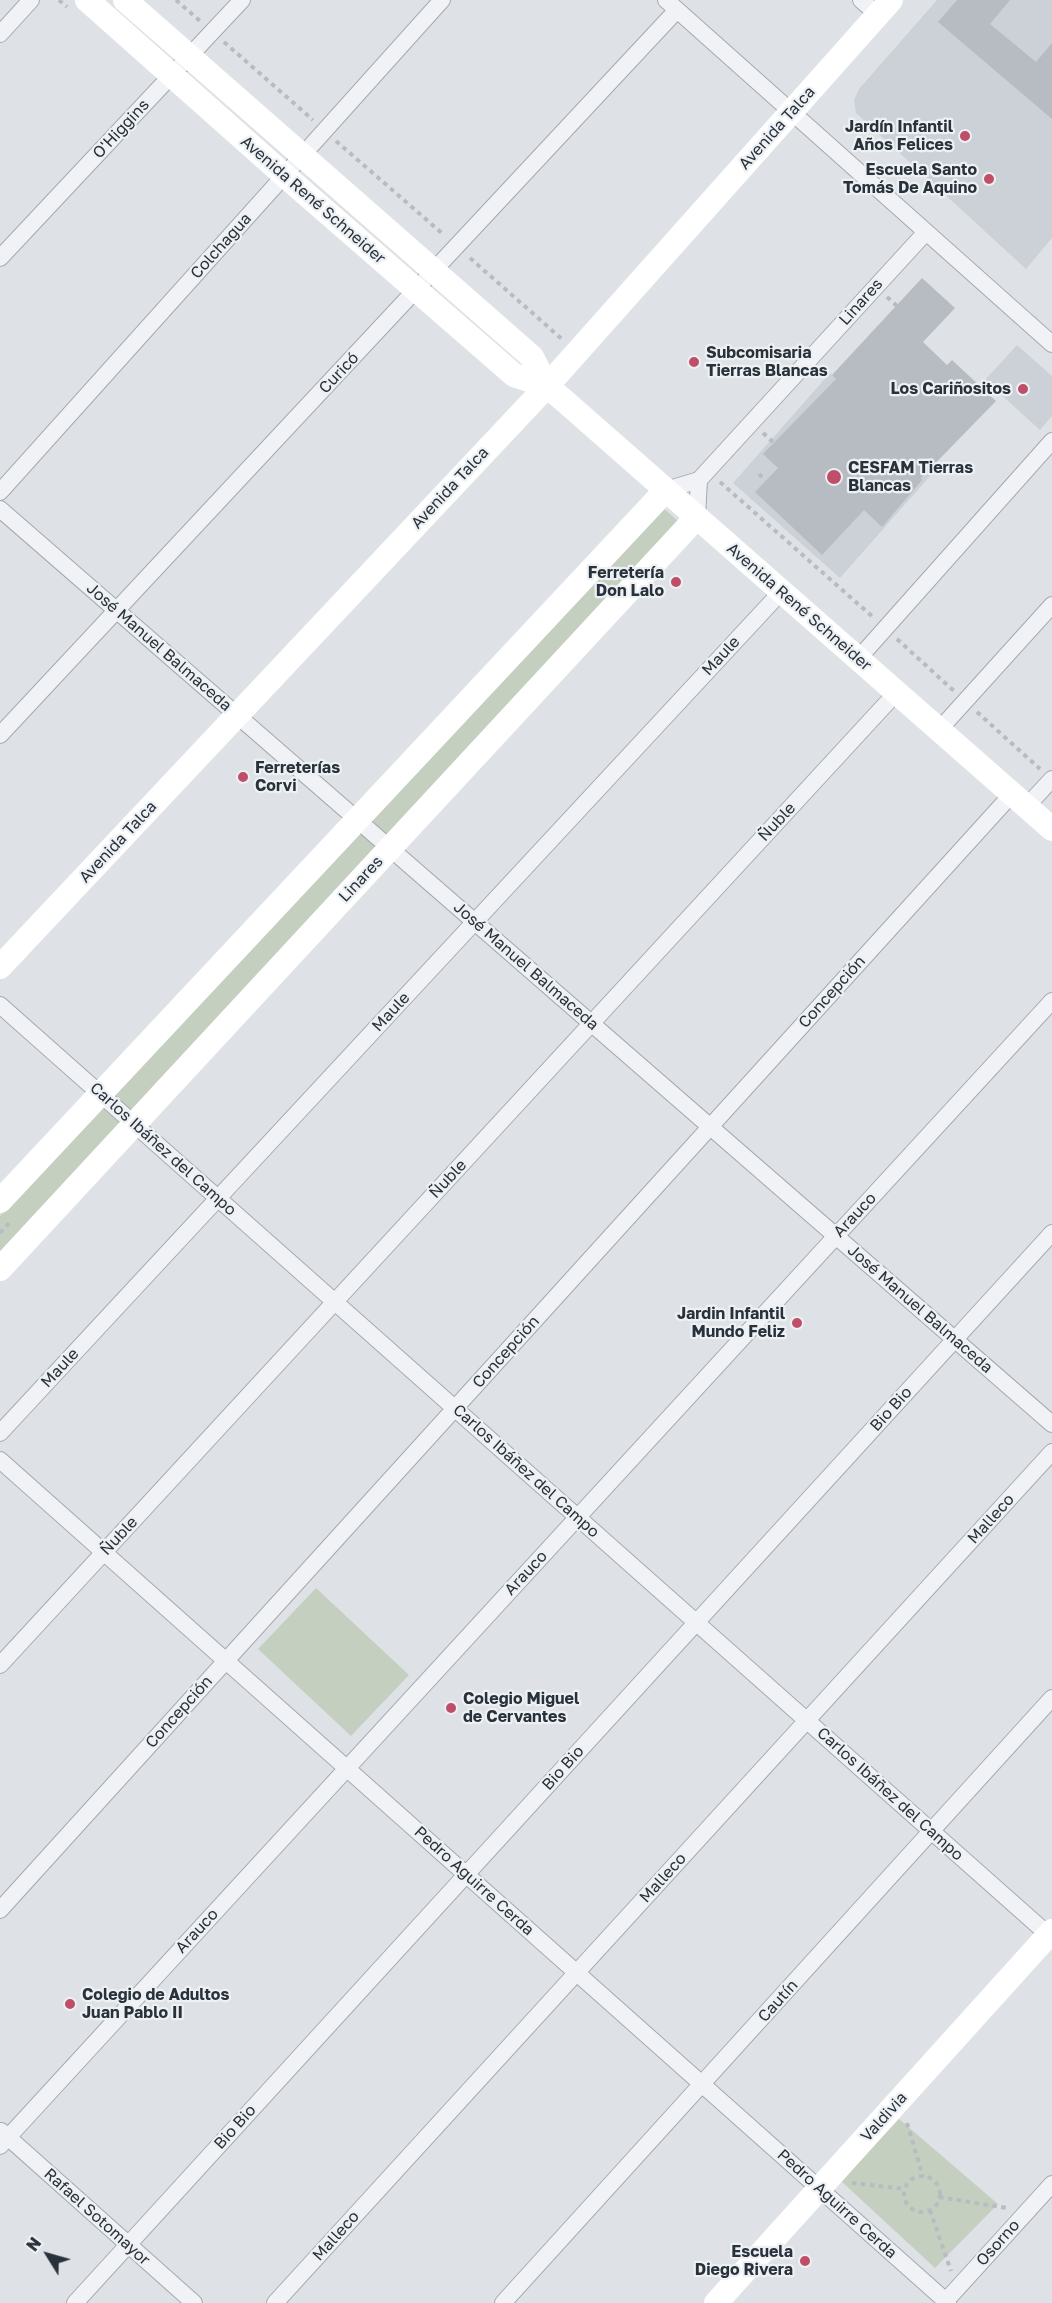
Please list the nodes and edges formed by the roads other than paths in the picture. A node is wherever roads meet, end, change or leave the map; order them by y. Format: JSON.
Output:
{"nodes":[{"id":1,"x":31,"y":0,"type":"edge"},
{"id":2,"x":87,"y":0,"type":"edge"},
{"id":3,"x":125,"y":0,"type":"edge"},
{"id":4,"x":242,"y":0,"type":"edge"},
{"id":5,"x":441,"y":0,"type":"edge"},
{"id":6,"x":672,"y":5,"type":"edge"},
{"id":7,"x":877,"y":5,"type":"edge"},
{"id":8,"x":0,"y":34,"type":"edge"},
{"id":9,"x":189,"y":57,"type":"junction"},
{"id":10,"x":171,"y":75,"type":"junction"},
{"id":11,"x":792,"y":112,"type":"junction"},
{"id":12,"x":302,"y":155,"type":"junction"},
{"id":13,"x":284,"y":175,"type":"junction"},
{"id":14,"x":926,"y":232,"type":"junction"},
{"id":15,"x":0,"y":258,"type":"edge"},
{"id":16,"x":434,"y":271,"type":"junction"},
{"id":17,"x":416,"y":290,"type":"junction"},
{"id":18,"x":1052,"y":344,"type":"edge"},
{"id":19,"x":547,"y":386,"type":"junction"},
{"id":20,"x":1052,"y":441,"type":"edge"},
{"id":21,"x":699,"y":480,"type":"junction"},
{"id":22,"x":666,"y":490,"type":"junction"},
{"id":23,"x":0,"y":492,"type":"edge"},
{"id":24,"x":0,"y":509,"type":"edge"},
{"id":25,"x":697,"y":517,"type":"junction"},
{"id":26,"x":781,"y":592,"type":"junction"},
{"id":27,"x":1052,"y":604,"type":"edge"},
{"id":28,"x":117,"y":610,"type":"junction"},
{"id":29,"x":858,"y":659,"type":"junction"},
{"id":30,"x":896,"y":693,"type":"junction"},
{"id":31,"x":237,"y":715,"type":"junction"},
{"id":32,"x":939,"y":730,"type":"junction"},
{"id":33,"x":0,"y":735,"type":"edge"},
{"id":34,"x":1052,"y":779,"type":"edge"},
{"id":35,"x":1019,"y":800,"type":"junction"},
{"id":36,"x":357,"y":819,"type":"junction"},
{"id":37,"x":1052,"y":829,"type":"edge"},
{"id":38,"x":390,"y":848,"type":"junction"},
{"id":39,"x":475,"y":922,"type":"junction"},
{"id":40,"x":0,"y":967,"type":"edge"},
{"id":41,"x":1052,"y":1001,"type":"edge"},
{"id":42,"x":0,"y":1005,"type":"edge"},
{"id":43,"x":592,"y":1023,"type":"junction"},
{"id":44,"x":101,"y":1094,"type":"junction"},
{"id":45,"x":135,"y":1124,"type":"junction"},
{"id":46,"x":710,"y":1126,"type":"junction"},
{"id":47,"x":218,"y":1198,"type":"junction"},
{"id":48,"x":0,"y":1201,"type":"edge"},
{"id":49,"x":1052,"y":1233,"type":"edge"},
{"id":50,"x":836,"y":1236,"type":"junction"},
{"id":51,"x":0,"y":1269,"type":"edge"},
{"id":52,"x":335,"y":1302,"type":"junction"},
{"id":53,"x":955,"y":1339,"type":"junction"},
{"id":54,"x":455,"y":1408,"type":"junction"},
{"id":55,"x":1052,"y":1424,"type":"edge"},
{"id":56,"x":0,"y":1433,"type":"edge"},
{"id":57,"x":1052,"y":1452,"type":"edge"},
{"id":58,"x":0,"y":1460,"type":"edge"},
{"id":59,"x":578,"y":1517,"type":"junction"},
{"id":60,"x":104,"y":1552,"type":"junction"},
{"id":61,"x":696,"y":1622,"type":"junction"},
{"id":62,"x":226,"y":1661,"type":"junction"},
{"id":63,"x":0,"y":1665,"type":"edge"},
{"id":64,"x":1052,"y":1698,"type":"edge"},
{"id":65,"x":807,"y":1720,"type":"junction"},
{"id":66,"x":347,"y":1768,"type":"junction"},
{"id":67,"x":932,"y":1831,"type":"junction"},
{"id":68,"x":466,"y":1874,"type":"junction"},
{"id":69,"x":0,"y":1910,"type":"edge"},
{"id":70,"x":1051,"y":1935,"type":"edge"},
{"id":71,"x":577,"y":1973,"type":"junction"},
{"id":72,"x":702,"y":2084,"type":"junction"},
{"id":73,"x":3,"y":2138,"type":"edge"},
{"id":74,"x":823,"y":2184,"type":"junction"},
{"id":75,"x":1052,"y":2184,"type":"edge"},
{"id":76,"x":128,"y":2244,"type":"junction"},
{"id":77,"x":949,"y":2299,"type":"edge"},
{"id":78,"x":75,"y":2303,"type":"edge"},
{"id":79,"x":194,"y":2303,"type":"edge"},
{"id":80,"x":275,"y":2303,"type":"edge"},
{"id":81,"x":503,"y":2303,"type":"edge"},
{"id":82,"x":716,"y":2303,"type":"edge"}],
"edges":[{"from":1,"to":8,"type":"street"},
{"from":2,"to":10,"type":"main road","name":"Avenida René Schneider"},
{"from":3,"to":9,"type":"main road","name":"Avenida René Schneider"},
{"from":4,"to":9,"type":"street","name":"O'Higgins"},
{"from":5,"to":12,"type":"street","name":"Colchagua"},
{"from":6,"to":11,"type":"street"},
{"from":6,"to":16,"type":"street","name":"Curicó"},
{"from":7,"to":11,"type":"main road","name":"Avenida Talca"},
{"from":9,"to":10,"type":"street","name":"O'Higgins"},
{"from":9,"to":12,"type":"main road","name":"Avenida René Schneider"},
{"from":10,"to":13,"type":"main road","name":"Avenida René Schneider"},
{"from":10,"to":15,"type":"street","name":"O'Higgins"},
{"from":11,"to":14,"type":"street"},
{"from":11,"to":19,"type":"main road","name":"Avenida Talca"},
{"from":12,"to":13,"type":"street","name":"Colchagua"},
{"from":12,"to":16,"type":"main road","name":"Avenida René Schneider"},
{"from":13,"to":17,"type":"main road","name":"Avenida René Schneider"},
{"from":13,"to":23,"type":"street","name":"Colchagua"},
{"from":14,"to":18,"type":"street"},
{"from":14,"to":21,"type":"street","name":"Linares"},
{"from":16,"to":17,"type":"street","name":"Curicó"},
{"from":16,"to":19,"type":"main road","name":"Avenida René Schneider"},
{"from":17,"to":19,"type":"main road","name":"Avenida René Schneider"},
{"from":17,"to":28,"type":"street","name":"Curicó"},
{"from":19,"to":22,"type":"main road","name":"Avenida René Schneider"},
{"from":19,"to":31,"type":"main road","name":"Avenida Talca"},
{"from":20,"to":29,"type":"street"},
{"from":21,"to":22,"type":"street"},
{"from":21,"to":25,"type":"street"},
{"from":22,"to":25,"type":"main road","name":"Avenida René Schneider"},
{"from":22,"to":36,"type":"main road"},
{"from":24,"to":28,"type":"street","name":"José Manuel Balmaceda"},
{"from":25,"to":26,"type":"main road","name":"Avenida René Schneider"},
{"from":25,"to":38,"type":"main road","name":"Linares"},
{"from":26,"to":29,"type":"main road","name":"Avenida René Schneider"},
{"from":26,"to":39,"type":"street","name":"Maule"},
{"from":27,"to":32,"type":"street"},
{"from":28,"to":31,"type":"street","name":"José Manuel Balmaceda"},
{"from":28,"to":33,"type":"street","name":"Curicó"},
{"from":29,"to":30,"type":"main road","name":"Avenida René Schneider"},
{"from":30,"to":32,"type":"main road","name":"Avenida René Schneider"},
{"from":30,"to":43,"type":"street","name":"Ñuble"},
{"from":31,"to":36,"type":"street","name":"José Manuel Balmaceda"},
{"from":31,"to":40,"type":"main road","name":"Avenida Talca"},
{"from":32,"to":35,"type":"main road","name":"Avenida René Schneider"},
{"from":34,"to":35,"type":"street","name":"Concepción"},
{"from":35,"to":37,"type":"main road","name":"Avenida René Schneider"},
{"from":35,"to":46,"type":"street","name":"Concepción"},
{"from":36,"to":38,"type":"street","name":"José Manuel Balmaceda"},
{"from":36,"to":44,"type":"main road"},
{"from":38,"to":39,"type":"street","name":"José Manuel Balmaceda"},
{"from":38,"to":45,"type":"main road","name":"Linares"},
{"from":39,"to":43,"type":"street","name":"José Manuel Balmaceda"},
{"from":39,"to":47,"type":"street","name":"Maule"},
{"from":41,"to":50,"type":"street","name":"Arauco"},
{"from":42,"to":44,"type":"street","name":"Carlos Ibáñez del Campo"},
{"from":43,"to":46,"type":"street","name":"José Manuel Balmaceda"},
{"from":43,"to":52,"type":"street","name":"Ñuble"},
{"from":44,"to":45,"type":"street","name":"Carlos Ibáñez del Campo"},
{"from":44,"to":48,"type":"main road"},
{"from":45,"to":47,"type":"street","name":"Carlos Ibáñez del Campo"},
{"from":45,"to":51,"type":"main road","name":"Linares"},
{"from":46,"to":50,"type":"street","name":"José Manuel Balmaceda"},
{"from":46,"to":54,"type":"street","name":"Concepción"},
{"from":47,"to":52,"type":"street","name":"Carlos Ibáñez del Campo"},
{"from":47,"to":56,"type":"street","name":"Maule"},
{"from":49,"to":53,"type":"street","name":"Bio Bio"},
{"from":50,"to":53,"type":"street","name":"José Manuel Balmaceda"},
{"from":50,"to":59,"type":"street","name":"Arauco"},
{"from":52,"to":54,"type":"street","name":"Carlos Ibáñez del Campo"},
{"from":52,"to":60,"type":"street","name":"Ñuble"},
{"from":53,"to":55,"type":"street","name":"José Manuel Balmaceda"},
{"from":53,"to":61,"type":"street","name":"Bio Bio"},
{"from":54,"to":59,"type":"street","name":"Carlos Ibáñez del Campo"},
{"from":54,"to":62,"type":"street","name":"Concepción"},
{"from":57,"to":65,"type":"street","name":"Malleco"},
{"from":58,"to":60,"type":"street","name":"Pedro Aguirre Cerda"},
{"from":59,"to":61,"type":"street","name":"Carlos Ibáñez del Campo"},
{"from":59,"to":66,"type":"street","name":"Arauco"},
{"from":60,"to":62,"type":"street","name":"Pedro Aguirre Cerda"},
{"from":60,"to":63,"type":"street","name":"Ñuble"},
{"from":61,"to":65,"type":"street","name":"Carlos Ibáñez del Campo"},
{"from":61,"to":68,"type":"street","name":"Bio Bio"},
{"from":62,"to":66,"type":"street","name":"Pedro Aguirre Cerda"},
{"from":62,"to":69,"type":"street","name":"Concepción"},
{"from":64,"to":67,"type":"street","name":"Cautín"},
{"from":65,"to":67,"type":"street","name":"Carlos Ibáñez del Campo"},
{"from":65,"to":71,"type":"street","name":"Malleco"},
{"from":66,"to":68,"type":"street","name":"Pedro Aguirre Cerda"},
{"from":66,"to":73,"type":"street","name":"Arauco"},
{"from":67,"to":70,"type":"street","name":"Carlos Ibáñez del Campo"},
{"from":67,"to":72,"type":"street","name":"Cautín"},
{"from":68,"to":71,"type":"street","name":"Pedro Aguirre Cerda"},
{"from":68,"to":76,"type":"street","name":"Bio Bio"},
{"from":70,"to":74,"type":"main road","name":"Valdivia"},
{"from":71,"to":72,"type":"street","name":"Pedro Aguirre Cerda"},
{"from":71,"to":80,"type":"street","name":"Malleco"},
{"from":72,"to":74,"type":"street","name":"Pedro Aguirre Cerda"},
{"from":72,"to":81,"type":"street","name":"Cautín"},
{"from":73,"to":76,"type":"street","name":"Rafael Sotomayor"},
{"from":74,"to":77,"type":"street","name":"Pedro Aguirre Cerda"},
{"from":74,"to":82,"type":"main road","name":"Valdivia"},
{"from":75,"to":77,"type":"street","name":"Osorno"},
{"from":76,"to":78,"type":"street","name":"Bio Bio"},
{"from":76,"to":79,"type":"street","name":"Rafael Sotomayor"}]}
